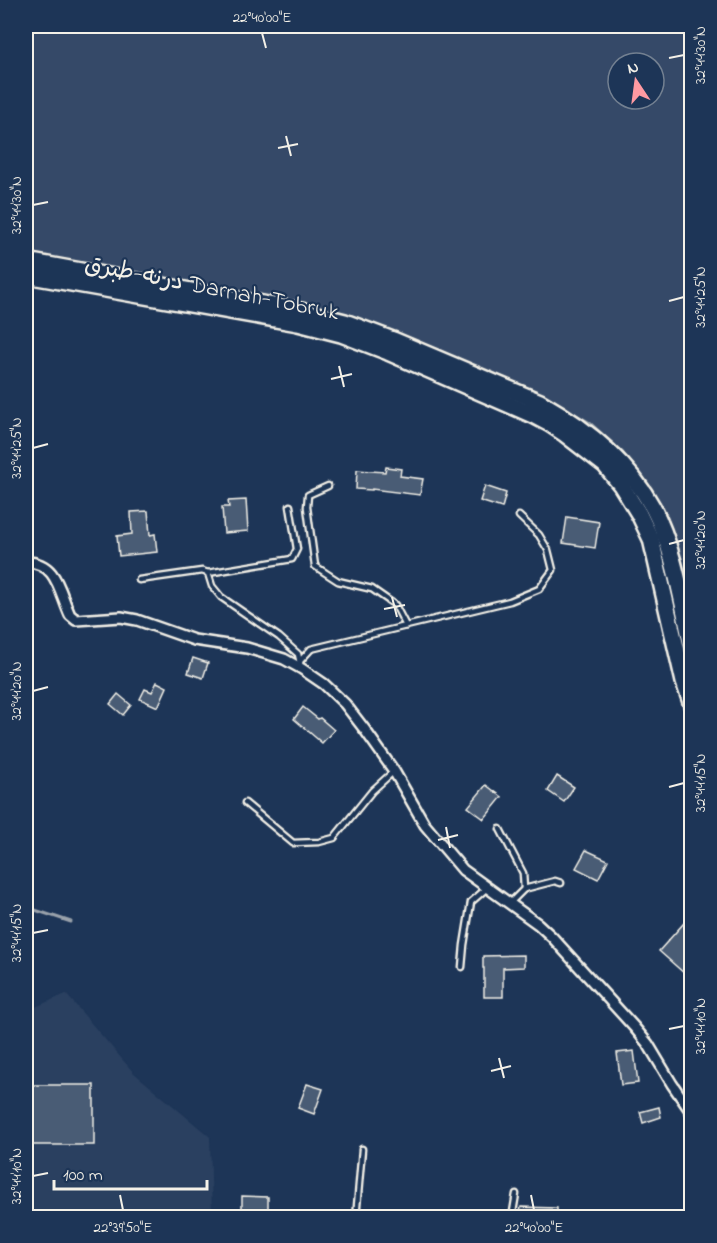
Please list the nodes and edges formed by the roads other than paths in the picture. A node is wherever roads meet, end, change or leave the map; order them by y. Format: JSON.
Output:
{"nodes":[{"id":1,"x":26,"y":261,"type":"edge"},
{"id":2,"x":26,"y":275,"type":"edge"},
{"id":3,"x":328,"y":486,"type":"dead end"},
{"id":4,"x":291,"y":506,"type":"dead end"},
{"id":5,"x":519,"y":516,"type":"dead end"},
{"id":6,"x":26,"y":562,"type":"edge"},
{"id":7,"x":208,"y":573,"type":"junction"},
{"id":8,"x":139,"y":580,"type":"dead end"},
{"id":9,"x":405,"y":626,"type":"junction"},
{"id":10,"x":692,"y":646,"type":"edge"},
{"id":11,"x":301,"y":665,"type":"junction"},
{"id":12,"x":692,"y":705,"type":"edge"},
{"id":13,"x":394,"y":771,"type":"junction"},
{"id":14,"x":245,"y":803,"type":"dead end"},
{"id":15,"x":500,"y":829,"type":"dead end"},
{"id":16,"x":561,"y":883,"type":"dead end"},
{"id":17,"x":487,"y":888,"type":"junction"},
{"id":18,"x":524,"y":889,"type":"junction"},
{"id":19,"x":509,"y":904,"type":"junction"},
{"id":20,"x":462,"y":967,"type":"dead end"},
{"id":21,"x":692,"y":1113,"type":"edge"},
{"id":22,"x":362,"y":1149,"type":"dead end"},
{"id":23,"x":516,"y":1194,"type":"dead end"},
{"id":24,"x":356,"y":1218,"type":"edge"},
{"id":25,"x":512,"y":1218,"type":"edge"}],
"edges":[{"from":1,"to":10,"type":"highway","name":"درنه-طبرق Darnah-Tobruk"},
{"from":2,"to":12,"type":"highway","name":"درنه-طبرق Darnah-Tobruk"},
{"from":3,"to":9,"type":"lane"},
{"from":4,"to":7,"type":"lane"},
{"from":5,"to":9,"type":"lane"},
{"from":6,"to":11,"type":"street"},
{"from":7,"to":8,"type":"lane"},
{"from":7,"to":11,"type":"lane"},
{"from":9,"to":11,"type":"lane"},
{"from":11,"to":13,"type":"street"},
{"from":13,"to":14,"type":"lane"},
{"from":13,"to":17,"type":"street"},
{"from":15,"to":18,"type":"lane"},
{"from":16,"to":18,"type":"lane"},
{"from":17,"to":19,"type":"street"},
{"from":17,"to":20,"type":"lane"},
{"from":18,"to":19,"type":"lane"},
{"from":19,"to":21,"type":"street"},
{"from":22,"to":24,"type":"lane"},
{"from":23,"to":25,"type":"lane"}]}
